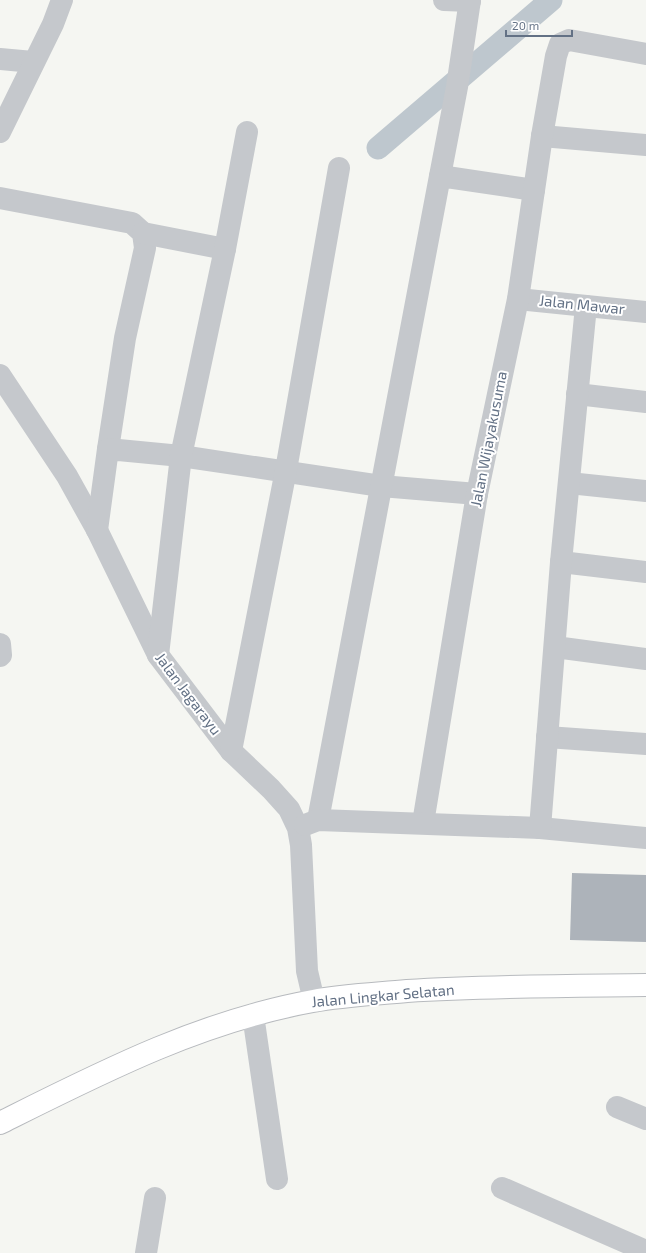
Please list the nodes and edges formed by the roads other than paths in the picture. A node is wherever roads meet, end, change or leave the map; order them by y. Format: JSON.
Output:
{"nodes":[{"id":1,"x":62,"y":0,"type":"edge"},
{"id":2,"x":444,"y":0,"type":"edge"},
{"id":3,"x":470,"y":0,"type":"edge"},
{"id":4,"x":646,"y":54,"type":"edge"},
{"id":5,"x":0,"y":59,"type":"edge"},
{"id":6,"x":33,"y":61,"type":"junction"},
{"id":7,"x":0,"y":132,"type":"edge"},
{"id":8,"x":247,"y":132,"type":"dead end"},
{"id":9,"x":542,"y":136,"type":"junction"},
{"id":10,"x":646,"y":145,"type":"edge"},
{"id":11,"x":339,"y":168,"type":"dead end"},
{"id":12,"x":440,"y":176,"type":"junction"},
{"id":13,"x":534,"y":190,"type":"junction"},
{"id":14,"x":0,"y":198,"type":"edge"},
{"id":15,"x":143,"y":233,"type":"junction"},
{"id":16,"x":225,"y":249,"type":"junction"},
{"id":17,"x":518,"y":299,"type":"junction"},
{"id":18,"x":586,"y":306,"type":"junction"},
{"id":19,"x":646,"y":312,"type":"edge"},
{"id":20,"x":0,"y":375,"type":"edge"},
{"id":21,"x":577,"y":394,"type":"junction"},
{"id":22,"x":646,"y":402,"type":"edge"},
{"id":23,"x":108,"y":449,"type":"junction"},
{"id":24,"x":181,"y":456,"type":"junction"},
{"id":25,"x":286,"y":470,"type":"junction"},
{"id":26,"x":569,"y":483,"type":"junction"},
{"id":27,"x":381,"y":486,"type":"junction"},
{"id":28,"x":646,"y":491,"type":"edge"},
{"id":29,"x":477,"y":494,"type":"junction"},
{"id":30,"x":97,"y":530,"type":"junction"},
{"id":31,"x":561,"y":562,"type":"junction"},
{"id":32,"x":646,"y":572,"type":"edge"},
{"id":33,"x":0,"y":644,"type":"edge"},
{"id":34,"x":555,"y":647,"type":"junction"},
{"id":35,"x":158,"y":655,"type":"junction"},
{"id":36,"x":0,"y":656,"type":"edge"},
{"id":37,"x":646,"y":659,"type":"edge"},
{"id":38,"x":547,"y":737,"type":"junction"},
{"id":39,"x":646,"y":744,"type":"edge"},
{"id":40,"x":231,"y":751,"type":"junction"},
{"id":41,"x":423,"y":823,"type":"junction"},
{"id":42,"x":308,"y":824,"type":"junction"},
{"id":43,"x":540,"y":828,"type":"junction"},
{"id":44,"x":646,"y":838,"type":"edge"},
{"id":45,"x":646,"y":985,"type":"edge"},
{"id":46,"x":314,"y":1001,"type":"junction"},
{"id":47,"x":253,"y":1015,"type":"junction"},
{"id":48,"x":617,"y":1107,"type":"dead end"},
{"id":49,"x":646,"y":1119,"type":"edge"},
{"id":50,"x":0,"y":1123,"type":"edge"},
{"id":51,"x":278,"y":1179,"type":"dead end"},
{"id":52,"x":502,"y":1188,"type":"dead end"},
{"id":53,"x":155,"y":1198,"type":"dead end"},
{"id":54,"x":646,"y":1251,"type":"edge"},
{"id":55,"x":146,"y":1253,"type":"edge"}],
"edges":[{"from":1,"to":6,"type":"street"},
{"from":2,"to":3,"type":"street"},
{"from":3,"to":12,"type":"street"},
{"from":4,"to":9,"type":"street","name":"Jalan Wijayakusuma"},
{"from":5,"to":6,"type":"street"},
{"from":6,"to":7,"type":"street"},
{"from":8,"to":16,"type":"street"},
{"from":9,"to":10,"type":"street"},
{"from":9,"to":13,"type":"street","name":"Jalan Wijayakusuma"},
{"from":11,"to":25,"type":"street"},
{"from":12,"to":13,"type":"street"},
{"from":12,"to":27,"type":"street"},
{"from":13,"to":17,"type":"street","name":"Jalan Wijayakusuma"},
{"from":14,"to":15,"type":"street"},
{"from":15,"to":16,"type":"street"},
{"from":15,"to":23,"type":"street"},
{"from":16,"to":24,"type":"street"},
{"from":17,"to":18,"type":"street","name":"Jalan Mawar"},
{"from":17,"to":29,"type":"street","name":"Jalan Wijayakusuma"},
{"from":18,"to":19,"type":"street","name":"Jalan Mawar"},
{"from":18,"to":21,"type":"street"},
{"from":20,"to":30,"type":"street","name":"Jalan Jagarayu"},
{"from":21,"to":22,"type":"street"},
{"from":21,"to":26,"type":"street"},
{"from":23,"to":24,"type":"street"},
{"from":23,"to":30,"type":"street"},
{"from":24,"to":25,"type":"street"},
{"from":24,"to":35,"type":"street"},
{"from":25,"to":27,"type":"street"},
{"from":25,"to":40,"type":"street"},
{"from":26,"to":28,"type":"street"},
{"from":26,"to":31,"type":"street"},
{"from":27,"to":29,"type":"street"},
{"from":27,"to":42,"type":"street"},
{"from":29,"to":41,"type":"street","name":"Jalan Wijayakusuma"},
{"from":30,"to":35,"type":"street","name":"Jalan Jagarayu"},
{"from":31,"to":32,"type":"street"},
{"from":31,"to":34,"type":"street"},
{"from":33,"to":36,"type":"street"},
{"from":34,"to":37,"type":"street"},
{"from":34,"to":38,"type":"street"},
{"from":35,"to":40,"type":"street","name":"Jalan Jagarayu"},
{"from":38,"to":39,"type":"street"},
{"from":38,"to":43,"type":"street"},
{"from":40,"to":42,"type":"street","name":"Jalan Jagarayu"},
{"from":41,"to":42,"type":"street"},
{"from":41,"to":43,"type":"street"},
{"from":42,"to":46,"type":"street","name":"Jalan Jagarayu"},
{"from":43,"to":44,"type":"street"},
{"from":45,"to":46,"type":"highway","name":"Jalan Lingkar Selatan"},
{"from":46,"to":47,"type":"highway","name":"Jalan Lingkar Selatan"},
{"from":47,"to":50,"type":"highway","name":"Jalan Lingkar Selatan"},
{"from":47,"to":51,"type":"street"},
{"from":48,"to":49,"type":"street"},
{"from":52,"to":54,"type":"street"},
{"from":53,"to":55,"type":"street"}]}
